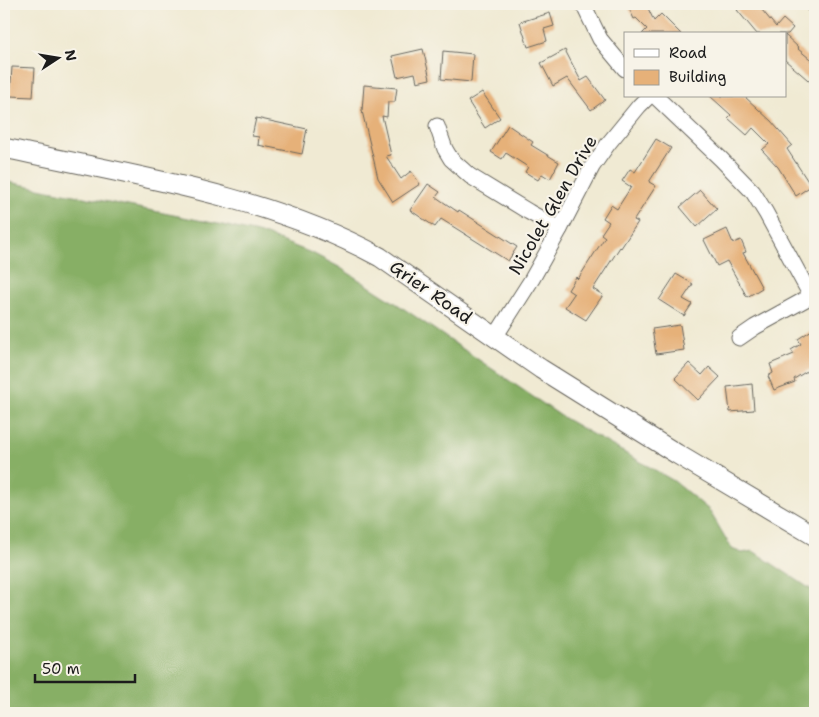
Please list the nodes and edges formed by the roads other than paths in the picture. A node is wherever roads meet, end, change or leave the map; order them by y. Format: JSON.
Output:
{"nodes":[{"id":1,"x":583,"y":4,"type":"edge"},
{"id":2,"x":624,"y":68,"type":"edge"},
{"id":3,"x":647,"y":98,"type":"edge"},
{"id":4,"x":657,"y":98,"type":"edge"},
{"id":5,"x":437,"y":126,"type":"dead end"},
{"id":6,"x":4,"y":148,"type":"edge"},
{"id":7,"x":560,"y":229,"type":"junction"},
{"id":8,"x":813,"y":295,"type":"edge"},
{"id":9,"x":495,"y":337,"type":"junction"},
{"id":10,"x":739,"y":338,"type":"dead end"},
{"id":11,"x":815,"y":536,"type":"edge"}],
"edges":[{"from":1,"to":2,"type":"street"},
{"from":3,"to":7,"type":"street","name":"Nicolet Glen Drive"},
{"from":4,"to":8,"type":"street"},
{"from":5,"to":7,"type":"street"},
{"from":6,"to":9,"type":"street","name":"Grier Road"},
{"from":7,"to":9,"type":"street","name":"Nicolet Glen Drive"},
{"from":8,"to":10,"type":"street"},
{"from":9,"to":11,"type":"street","name":"Grier Road"}]}
